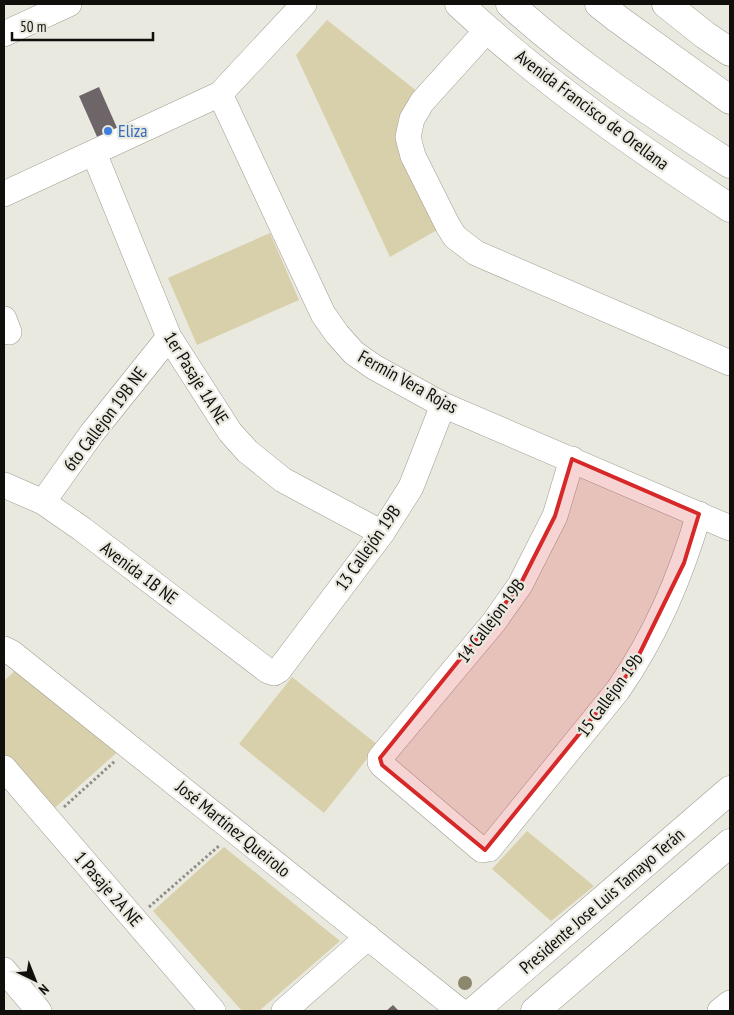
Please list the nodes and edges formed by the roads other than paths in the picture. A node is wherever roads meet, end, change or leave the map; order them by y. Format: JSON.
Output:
{"nodes":[{"id":1,"x":69,"y":4,"type":"edge"},
{"id":2,"x":304,"y":4,"type":"edge"},
{"id":3,"x":459,"y":4,"type":"edge"},
{"id":4,"x":510,"y":4,"type":"edge"},
{"id":5,"x":599,"y":4,"type":"edge"},
{"id":6,"x":666,"y":4,"type":"edge"},
{"id":7,"x":487,"y":30,"type":"junction"},
{"id":8,"x":4,"y":34,"type":"edge"},
{"id":9,"x":730,"y":52,"type":"edge"},
{"id":10,"x":220,"y":94,"type":"junction"},
{"id":11,"x":730,"y":100,"type":"edge"},
{"id":12,"x":94,"y":152,"type":"junction"},
{"id":13,"x":730,"y":164,"type":"edge"},
{"id":14,"x":4,"y":194,"type":"edge"},
{"id":15,"x":730,"y":208,"type":"edge"},
{"id":16,"x":169,"y":337,"type":"junction"},
{"id":17,"x":730,"y":362,"type":"edge"},
{"id":18,"x":443,"y":405,"type":"junction"},
{"id":19,"x":572,"y":459,"type":"junction"},
{"id":20,"x":4,"y":485,"type":"edge"},
{"id":21,"x":43,"y":502,"type":"junction"},
{"id":22,"x":699,"y":514,"type":"junction"},
{"id":23,"x":730,"y":528,"type":"edge"},
{"id":24,"x":382,"y":533,"type":"junction"},
{"id":25,"x":7,"y":654,"type":"edge"},
{"id":26,"x":268,"y":671,"type":"joint"},
{"id":27,"x":4,"y":768,"type":"edge"},
{"id":28,"x":730,"y":790,"type":"edge"},
{"id":29,"x":730,"y":842,"type":"edge"},
{"id":30,"x":482,"y":850,"type":"joint"},
{"id":31,"x":368,"y":937,"type":"junction"},
{"id":32,"x":4,"y":970,"type":"edge"},
{"id":33,"x":730,"y":1003,"type":"edge"},
{"id":34,"x":39,"y":1011,"type":"edge"},
{"id":35,"x":213,"y":1011,"type":"edge"},
{"id":36,"x":284,"y":1011,"type":"edge"},
{"id":37,"x":460,"y":1011,"type":"edge"},
{"id":38,"x":474,"y":1011,"type":"edge"},
{"id":39,"x":535,"y":1011,"type":"edge"},
{"id":40,"x":720,"y":1011,"type":"edge"}],
"edges":[{"from":1,"to":8,"type":"street"},
{"from":2,"to":10,"type":"street"},
{"from":3,"to":7,"type":"main road","name":"Avenida Francisco de Orellana"},
{"from":4,"to":13,"type":"main road","name":"Avenida Francisco de Orellana"},
{"from":5,"to":11,"type":"main road"},
{"from":6,"to":9,"type":"main road"},
{"from":7,"to":15,"type":"main road","name":"Avenida Francisco de Orellana"},
{"from":7,"to":17,"type":"street"},
{"from":10,"to":12,"type":"street"},
{"from":10,"to":18,"type":"street","name":"Fermín Vera Rojas"},
{"from":12,"to":14,"type":"street"},
{"from":12,"to":16,"type":"street","name":"1er Pasaje 1A NE"},
{"from":16,"to":21,"type":"street","name":"6to Callejon 19B NE"},
{"from":16,"to":24,"type":"street","name":"1er Pasaje 1A NE"},
{"from":18,"to":19,"type":"street","name":"Fermín Vera Rojas"},
{"from":18,"to":24,"type":"street","name":"13 Callejón 19B"},
{"from":19,"to":22,"type":"street","name":"Fermín Vera Rojas"},
{"from":19,"to":30,"type":"street","name":"14 Callejon 19B"},
{"from":20,"to":21,"type":"street","name":"Avenida 1B NE"},
{"from":21,"to":26,"type":"street","name":"Avenida 1B NE"},
{"from":22,"to":23,"type":"street","name":"Fermín Vera Rojas"},
{"from":22,"to":30,"type":"street","name":"15 Callejon 19b"},
{"from":24,"to":26,"type":"street","name":"13 Callejón 19B"},
{"from":25,"to":31,"type":"street","name":"José Martínez Queirolo"},
{"from":27,"to":35,"type":"street","name":"1 Pasaje 2A NE"},
{"from":28,"to":38,"type":"main road","name":"Presidente Jose Luis Tamayo Terán"},
{"from":29,"to":39,"type":"main road"},
{"from":31,"to":36,"type":"street"},
{"from":31,"to":37,"type":"street","name":"José Martínez Queirolo"},
{"from":32,"to":34,"type":"street"},
{"from":33,"to":40,"type":"street"}]}
